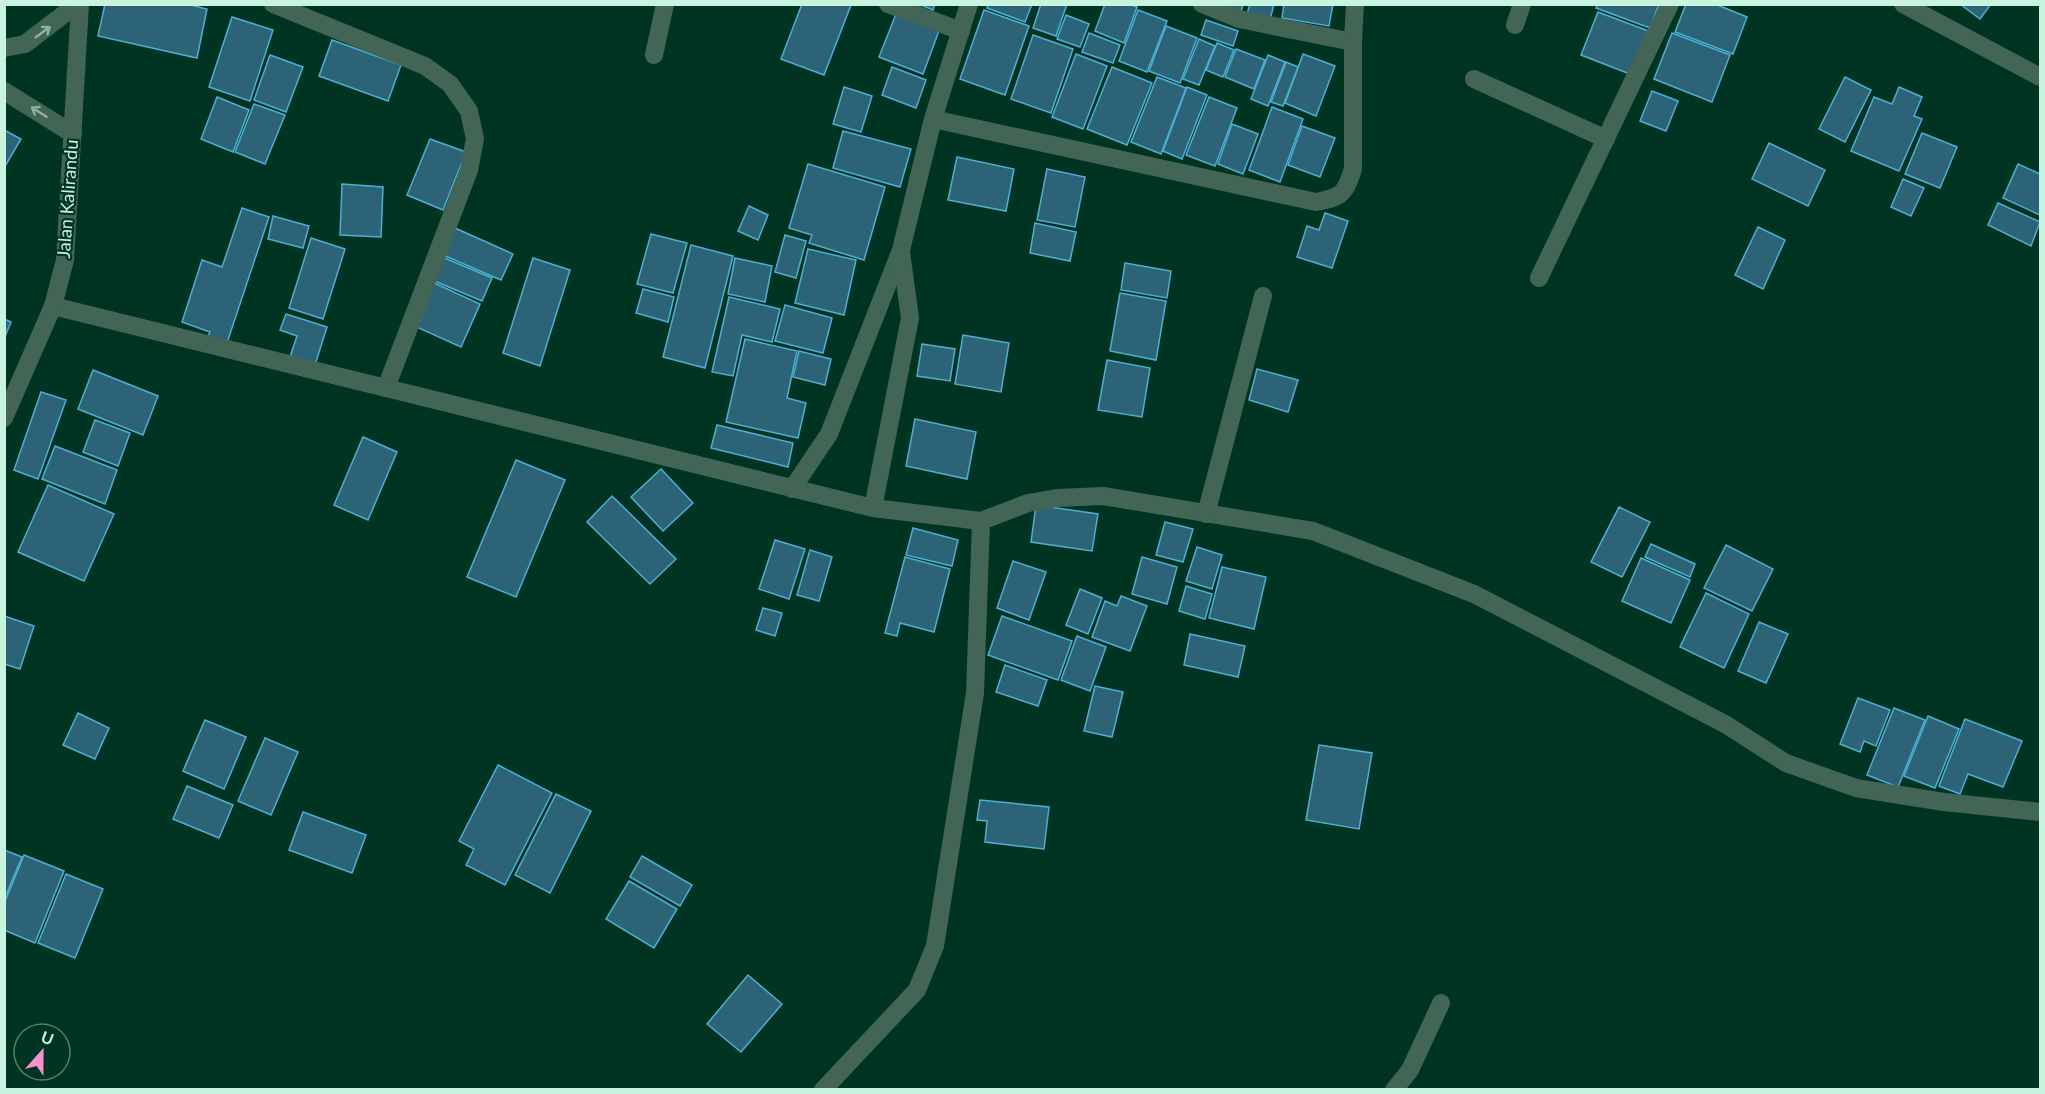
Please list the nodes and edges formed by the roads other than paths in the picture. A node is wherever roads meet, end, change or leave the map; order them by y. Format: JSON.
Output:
{"nodes":[{"id":1,"x":79,"y":4,"type":"edge"},
{"id":2,"x":273,"y":4,"type":"edge"},
{"id":3,"x":665,"y":4,"type":"edge"},
{"id":4,"x":888,"y":4,"type":"edge"},
{"id":5,"x":969,"y":4,"type":"edge"},
{"id":6,"x":1202,"y":4,"type":"edge"},
{"id":7,"x":1355,"y":4,"type":"edge"},
{"id":8,"x":1522,"y":4,"type":"edge"},
{"id":9,"x":1671,"y":4,"type":"edge"},
{"id":10,"x":1903,"y":4,"type":"edge"},
{"id":11,"x":1515,"y":25,"type":"dead end"},
{"id":12,"x":961,"y":31,"type":"junction"},
{"id":13,"x":1353,"y":42,"type":"junction"},
{"id":14,"x":4,"y":48,"type":"edge"},
{"id":15,"x":654,"y":55,"type":"dead end"},
{"id":16,"x":2040,"y":77,"type":"edge"},
{"id":17,"x":1474,"y":79,"type":"dead end"},
{"id":18,"x":4,"y":91,"type":"edge"},
{"id":19,"x":933,"y":119,"type":"junction"},
{"id":20,"x":73,"y":134,"type":"junction"},
{"id":21,"x":1606,"y":139,"type":"junction"},
{"id":22,"x":901,"y":250,"type":"junction"},
{"id":23,"x":1539,"y":279,"type":"dead end"},
{"id":24,"x":1263,"y":296,"type":"dead end"},
{"id":25,"x":52,"y":306,"type":"junction"},
{"id":26,"x":386,"y":388,"type":"junction"},
{"id":27,"x":4,"y":418,"type":"edge"},
{"id":28,"x":792,"y":489,"type":"junction"},
{"id":29,"x":873,"y":508,"type":"junction"},
{"id":30,"x":1206,"y":514,"type":"junction"},
{"id":31,"x":981,"y":521,"type":"junction"},
{"id":32,"x":2040,"y":812,"type":"edge"},
{"id":33,"x":1441,"y":1003,"type":"dead end"},
{"id":34,"x":823,"y":1089,"type":"edge"},
{"id":35,"x":1394,"y":1089,"type":"edge"}],
"edges":[{"from":14,"to":1,"type":"street","one_way":true},
{"from":1,"to":20,"type":"street","name":"Jalan Kalirandu"},
{"from":2,"to":26,"type":"street"},
{"from":3,"to":15,"type":"street"},
{"from":4,"to":12,"type":"street"},
{"from":5,"to":12,"type":"street"},
{"from":6,"to":13,"type":"street"},
{"from":7,"to":13,"type":"street"},
{"from":8,"to":11,"type":"street"},
{"from":9,"to":21,"type":"street"},
{"from":10,"to":16,"type":"street"},
{"from":12,"to":19,"type":"street"},
{"from":13,"to":19,"type":"street"},
{"from":17,"to":21,"type":"street"},
{"from":20,"to":18,"type":"street","one_way":true},
{"from":19,"to":22,"type":"street"},
{"from":20,"to":25,"type":"street","name":"Jalan Kalirandu"},
{"from":21,"to":23,"type":"street"},
{"from":22,"to":28,"type":"street"},
{"from":22,"to":29,"type":"street"},
{"from":24,"to":30,"type":"street"},
{"from":25,"to":26,"type":"street"},
{"from":25,"to":27,"type":"street","name":"Jalan Kalirandu"},
{"from":26,"to":28,"type":"street"},
{"from":28,"to":29,"type":"street"},
{"from":29,"to":31,"type":"street"},
{"from":30,"to":31,"type":"street"},
{"from":30,"to":32,"type":"street"},
{"from":31,"to":34,"type":"street"},
{"from":33,"to":35,"type":"street"}]}
